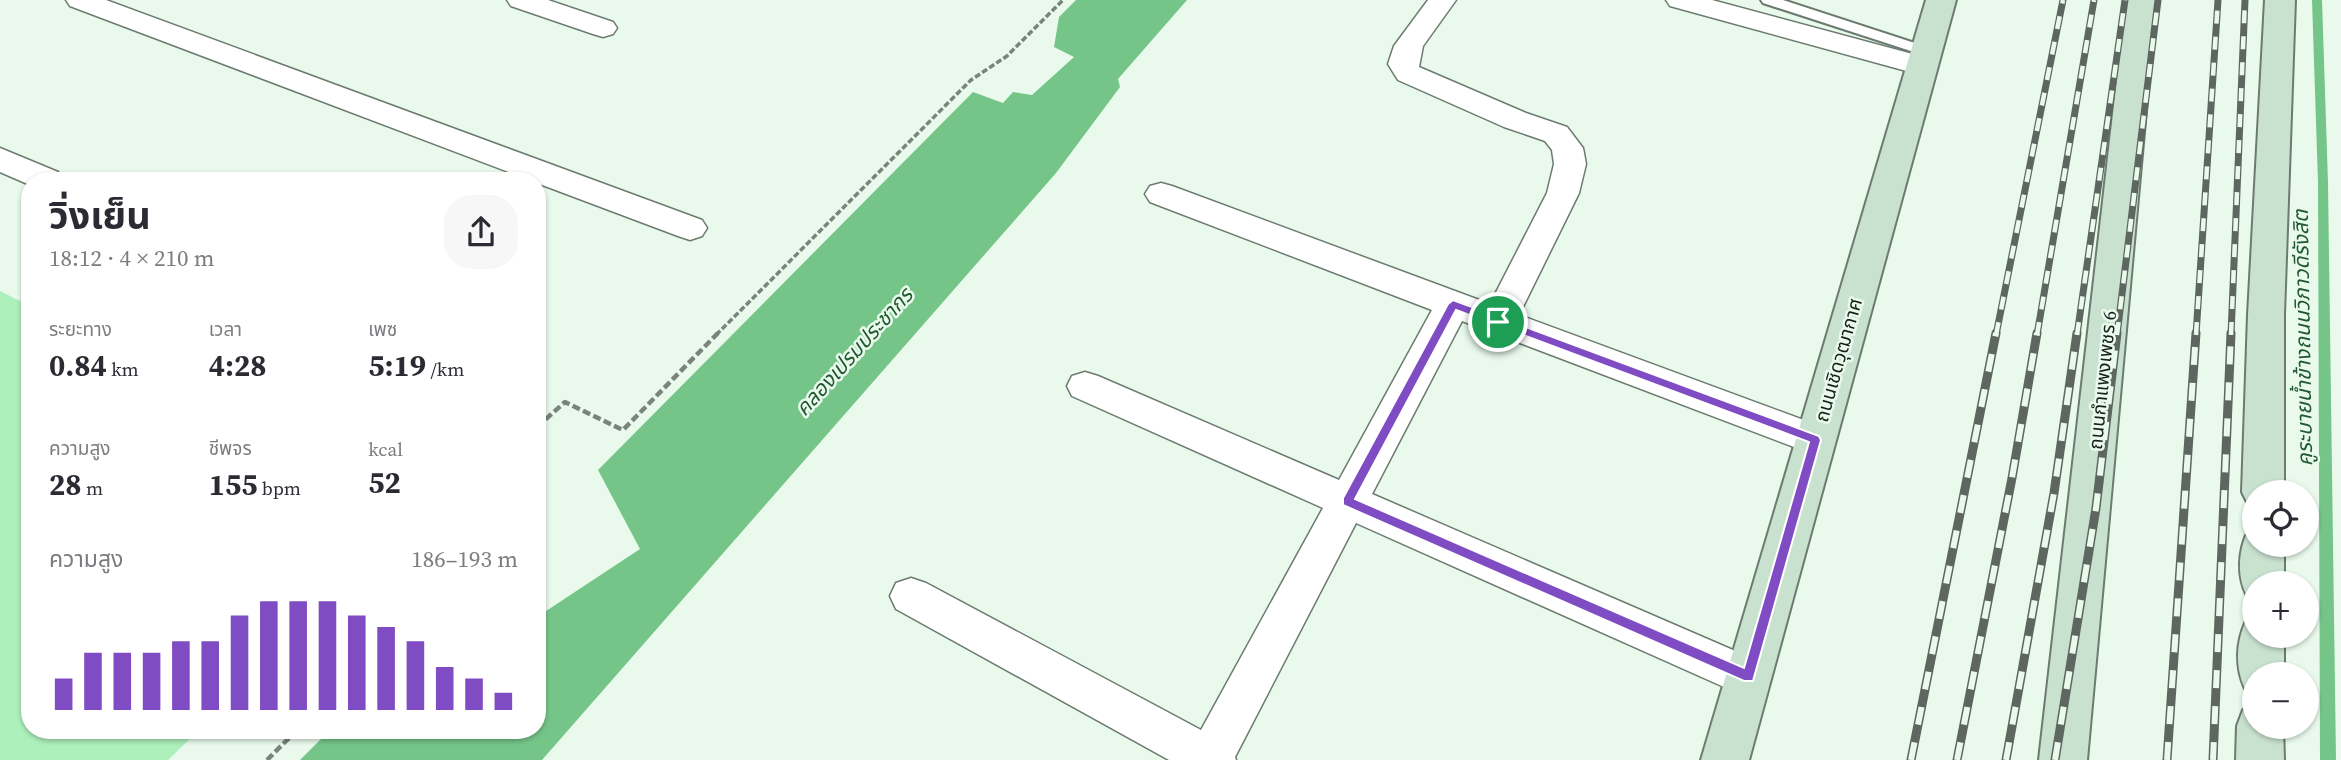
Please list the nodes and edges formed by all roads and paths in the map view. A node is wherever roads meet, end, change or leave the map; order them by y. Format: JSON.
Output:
{"nodes":[{"id":1,"x":80,"y":0,"type":"edge"},
{"id":2,"x":521,"y":0,"type":"edge"},
{"id":3,"x":1063,"y":0,"type":"edge"},
{"id":4,"x":1442,"y":0,"type":"edge"},
{"id":5,"x":1680,"y":0,"type":"edge"},
{"id":6,"x":1768,"y":0,"type":"edge"},
{"id":7,"x":1941,"y":0,"type":"edge"},
{"id":8,"x":2141,"y":0,"type":"edge"},
{"id":9,"x":2280,"y":0,"type":"edge"},
{"id":10,"x":603,"y":28,"type":"dead end"},
{"id":11,"x":1923,"y":58,"type":"junction"},
{"id":12,"x":0,"y":159,"type":"edge"},
{"id":13,"x":505,"y":160,"type":"junction"},
{"id":14,"x":29,"y":172,"type":"edge"},
{"id":15,"x":491,"y":172,"type":"edge"},
{"id":16,"x":538,"y":172,"type":"edge"},
{"id":17,"x":546,"y":175,"type":"edge"},
{"id":18,"x":1161,"y":194,"type":"dead end"},
{"id":19,"x":690,"y":228,"type":"dead end"},
{"id":20,"x":1453,"y":304,"type":"junction"},
{"id":21,"x":1498,"y":322,"type":"junction"},
{"id":22,"x":1085,"y":386,"type":"dead end"},
{"id":23,"x":546,"y":419,"type":"edge"},
{"id":24,"x":1815,"y":440,"type":"junction"},
{"id":25,"x":2263,"y":480,"type":"edge"},
{"id":26,"x":1347,"y":501,"type":"junction"},
{"id":27,"x":911,"y":596,"type":"dead end"},
{"id":28,"x":1748,"y":677,"type":"junction"},
{"id":29,"x":288,"y":739,"type":"edge"},
{"id":30,"x":2260,"y":739,"type":"edge"},
{"id":31,"x":1211,"y":759,"type":"edge"},
{"id":32,"x":267,"y":760,"type":"edge"},
{"id":33,"x":1725,"y":760,"type":"edge"},
{"id":34,"x":2063,"y":760,"type":"edge"},
{"id":35,"x":2260,"y":760,"type":"edge"}],
"edges":[{"from":1,"to":13,"type":"street"},
{"from":2,"to":10,"type":"street"},
{"from":3,"to":23,"type":"path"},
{"from":4,"to":21,"type":"street"},
{"from":5,"to":11,"type":"street"},
{"from":6,"to":11,"type":"lane"},
{"from":7,"to":11,"type":"main road","name":"ถนนเชิดวุฒากาศ"},
{"from":8,"to":34,"type":"main road","name":"ถนนกำแพงเพชร 6"},
{"from":9,"to":25,"type":"main road"},
{"from":11,"to":24,"type":"main road","name":"ถนนเชิดวุฒากาศ"},
{"from":12,"to":14,"type":"street"},
{"from":13,"to":15,"type":"street"},
{"from":13,"to":16,"type":"street"},
{"from":17,"to":19,"type":"street"},
{"from":18,"to":20,"type":"street"},
{"from":20,"to":21,"type":"street"},
{"from":20,"to":26,"type":"street"},
{"from":21,"to":24,"type":"street"},
{"from":22,"to":26,"type":"street"},
{"from":24,"to":28,"type":"main road","name":"ถนนเชิดวุฒากาศ"},
{"from":26,"to":28,"type":"street"},
{"from":26,"to":31,"type":"street"},
{"from":27,"to":31,"type":"street"},
{"from":28,"to":33,"type":"main road","name":"ถนนเชิดวุฒากาศ"},
{"from":29,"to":32,"type":"path"},
{"from":30,"to":35,"type":"main road"}]}
